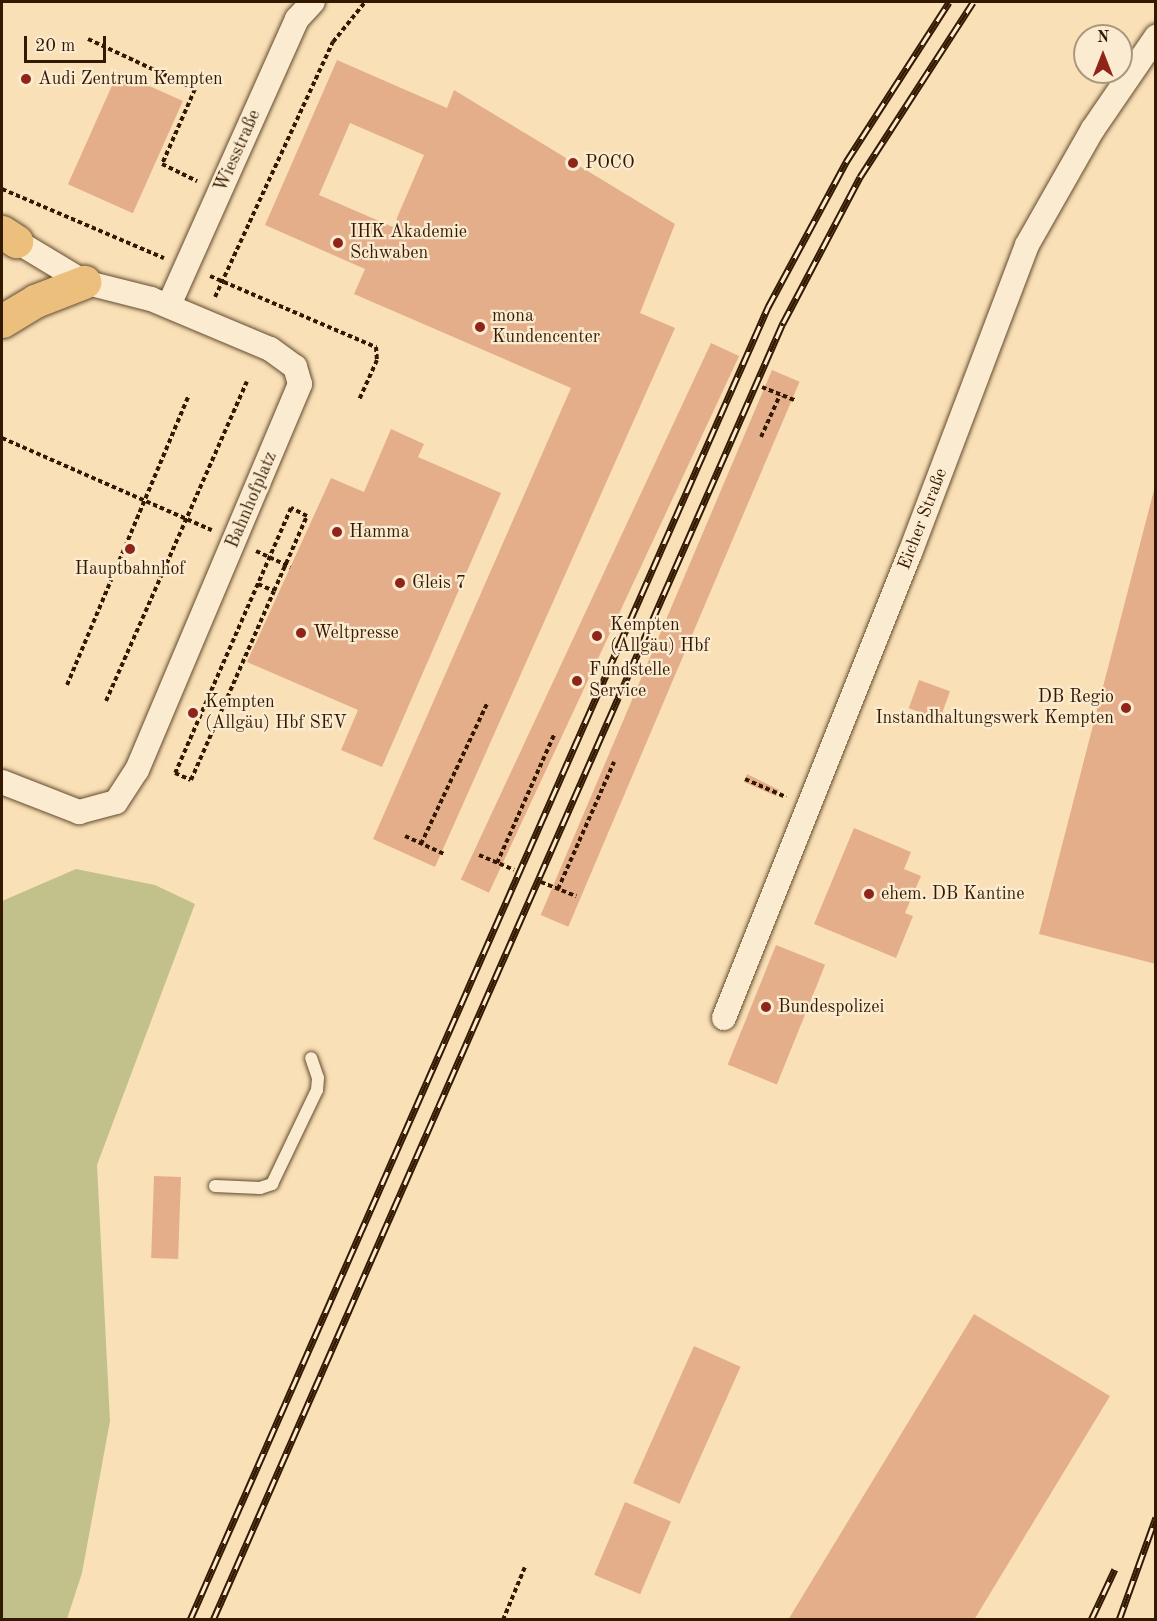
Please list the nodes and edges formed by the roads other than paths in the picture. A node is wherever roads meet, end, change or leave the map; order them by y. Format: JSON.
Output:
{"nodes":[{"id":1,"x":313,"y":2,"type":"edge"},
{"id":2,"x":1155,"y":38,"type":"edge"},
{"id":3,"x":9,"y":236,"type":"edge"},
{"id":4,"x":84,"y":282,"type":"junction"},
{"id":5,"x":169,"y":305,"type":"junction"},
{"id":6,"x":2,"y":321,"type":"edge"},
{"id":7,"x":2,"y":782,"type":"edge"},
{"id":8,"x":724,"y":1018,"type":"dead end"},
{"id":9,"x":311,"y":1058,"type":"dead end"},
{"id":10,"x":215,"y":1186,"type":"dead end"}],
"edges":[{"from":1,"to":5,"type":"street","name":"Wiesstraße"},
{"from":2,"to":8,"type":"street","name":"Eicher Straße"},
{"from":3,"to":4,"type":"street","name":"Bahnhofplatz"},
{"from":4,"to":5,"type":"street","name":"Bahnhofplatz"},
{"from":4,"to":6,"type":"main road"},
{"from":5,"to":7,"type":"street","name":"Bahnhofplatz"},
{"from":9,"to":10,"type":"lane"}]}
